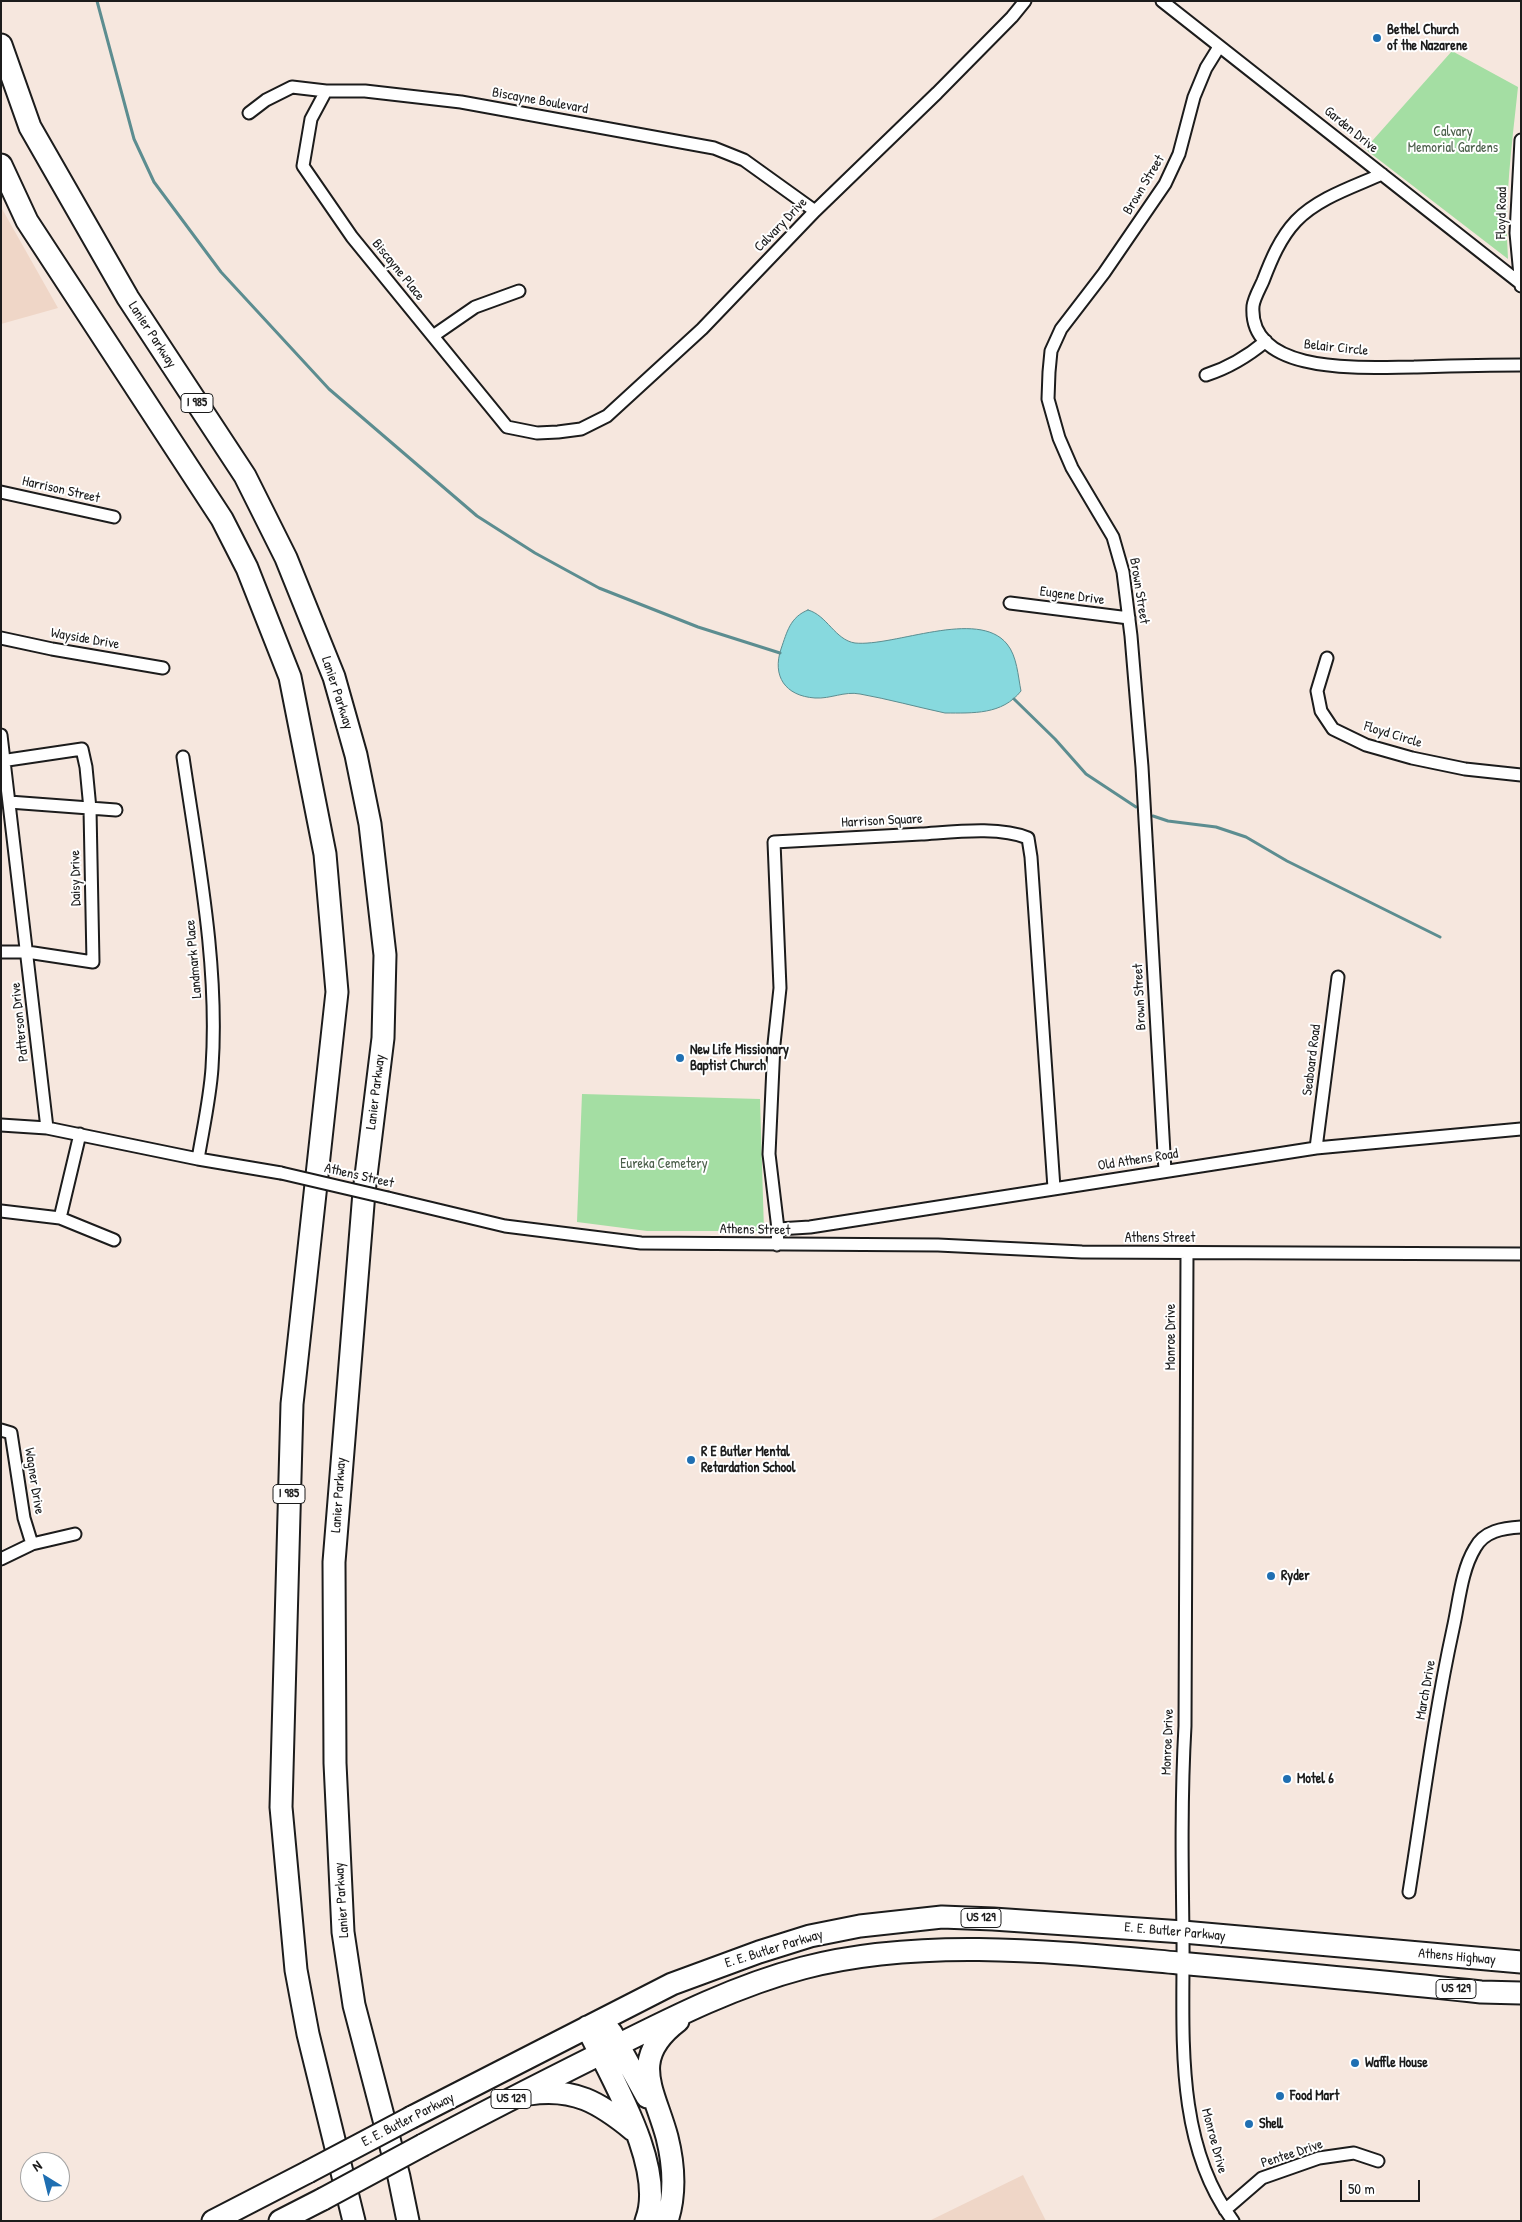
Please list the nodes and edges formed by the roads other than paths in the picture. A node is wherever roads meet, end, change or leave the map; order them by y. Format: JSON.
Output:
{"nodes":[{"id":1,"x":1025,"y":1,"type":"edge"},
{"id":2,"x":1162,"y":1,"type":"edge"},
{"id":3,"x":1,"y":45,"type":"edge"},
{"id":4,"x":1219,"y":47,"type":"junction"},
{"id":5,"x":326,"y":91,"type":"junction"},
{"id":6,"x":249,"y":113,"type":"dead end"},
{"id":7,"x":1521,"y":140,"type":"edge"},
{"id":8,"x":1,"y":165,"type":"edge"},
{"id":9,"x":1382,"y":174,"type":"junction"},
{"id":10,"x":814,"y":211,"type":"junction"},
{"id":11,"x":1520,"y":268,"type":"edge"},
{"id":12,"x":1520,"y":284,"type":"edge"},
{"id":13,"x":519,"y":291,"type":"dead end"},
{"id":14,"x":433,"y":336,"type":"junction"},
{"id":15,"x":1266,"y":341,"type":"junction"},
{"id":16,"x":1521,"y":365,"type":"edge"},
{"id":17,"x":1206,"y":375,"type":"dead end"},
{"id":18,"x":537,"y":433,"type":"joint"},
{"id":19,"x":1,"y":492,"type":"edge"},
{"id":20,"x":114,"y":517,"type":"dead end"},
{"id":21,"x":1010,"y":603,"type":"dead end"},
{"id":22,"x":1129,"y":618,"type":"junction"},
{"id":23,"x":1,"y":638,"type":"edge"},
{"id":24,"x":1327,"y":658,"type":"dead end"},
{"id":25,"x":163,"y":668,"type":"dead end"},
{"id":26,"x":1,"y":734,"type":"edge"},
{"id":27,"x":183,"y":757,"type":"dead end"},
{"id":28,"x":3,"y":762,"type":"edge"},
{"id":29,"x":1521,"y":775,"type":"edge"},
{"id":30,"x":9,"y":802,"type":"junction"},
{"id":31,"x":90,"y":809,"type":"junction"},
{"id":32,"x":116,"y":810,"type":"dead end"},
{"id":33,"x":1,"y":952,"type":"edge"},
{"id":34,"x":28,"y":952,"type":"junction"},
{"id":35,"x":1338,"y":976,"type":"dead end"},
{"id":36,"x":1,"y":1125,"type":"edge"},
{"id":37,"x":47,"y":1128,"type":"junction"},
{"id":38,"x":1521,"y":1129,"type":"edge"},
{"id":39,"x":80,"y":1134,"type":"junction"},
{"id":40,"x":1316,"y":1148,"type":"junction"},
{"id":41,"x":198,"y":1159,"type":"junction"},
{"id":42,"x":1166,"y":1171,"type":"junction"},
{"id":43,"x":1054,"y":1188,"type":"junction"},
{"id":44,"x":1,"y":1211,"type":"edge"},
{"id":45,"x":60,"y":1218,"type":"junction"},
{"id":46,"x":778,"y":1229,"type":"junction"},
{"id":47,"x":114,"y":1240,"type":"dead end"},
{"id":48,"x":777,"y":1245,"type":"junction"},
{"id":49,"x":1187,"y":1253,"type":"junction"},
{"id":50,"x":1521,"y":1254,"type":"edge"},
{"id":51,"x":1,"y":1430,"type":"edge"},
{"id":52,"x":1521,"y":1527,"type":"edge"},
{"id":53,"x":75,"y":1534,"type":"dead end"},
{"id":54,"x":32,"y":1544,"type":"junction"},
{"id":55,"x":1,"y":1559,"type":"edge"},
{"id":56,"x":1409,"y":1892,"type":"dead end"},
{"id":57,"x":1183,"y":1932,"type":"junction"},
{"id":58,"x":1393,"y":1951,"type":"joint"},
{"id":59,"x":1521,"y":1962,"type":"edge"},
{"id":60,"x":1183,"y":1963,"type":"junction"},
{"id":61,"x":1521,"y":1993,"type":"edge"},
{"id":62,"x":701,"y":2004,"type":"junction"},
{"id":63,"x":595,"y":2022,"type":"junction"},
{"id":64,"x":609,"y":2049,"type":"junction"},
{"id":65,"x":517,"y":2096,"type":"junction"},
{"id":66,"x":661,"y":2121,"type":"junction"},
{"id":67,"x":636,"y":2131,"type":"junction"},
{"id":68,"x":1378,"y":2161,"type":"dead end"},
{"id":69,"x":399,"y":2177,"type":"junction"},
{"id":70,"x":1225,"y":2210,"type":"junction"},
{"id":71,"x":213,"y":2221,"type":"edge"},
{"id":72,"x":280,"y":2221,"type":"edge"},
{"id":73,"x":354,"y":2221,"type":"edge"},
{"id":74,"x":408,"y":2221,"type":"edge"},
{"id":75,"x":423,"y":2221,"type":"edge"},
{"id":76,"x":646,"y":2221,"type":"edge"},
{"id":77,"x":667,"y":2221,"type":"edge"},
{"id":78,"x":1233,"y":2221,"type":"edge"}],
"edges":[{"from":1,"to":10,"type":"street","name":"Calvary Drive"},
{"from":2,"to":4,"type":"street","name":"Garden Drive"},
{"from":3,"to":69,"type":"highway","name":"Lanier Parkway","number":"I 985"},
{"from":4,"to":9,"type":"street","name":"Garden Drive"},
{"from":4,"to":22,"type":"street","name":"Brown Street"},
{"from":5,"to":6,"type":"street","name":"Biscayne Boulevard"},
{"from":5,"to":10,"type":"street","name":"Biscayne Boulevard"},
{"from":5,"to":14,"type":"street","name":"Biscayne Place"},
{"from":7,"to":11,"type":"street","name":"Floyd Road"},
{"from":8,"to":73,"type":"highway","number":"I 985"},
{"from":9,"to":12,"type":"street","name":"Garden Drive"},
{"from":9,"to":15,"type":"street","name":"Belair Circle"},
{"from":10,"to":18,"type":"street","name":"Calvary Drive"},
{"from":11,"to":12,"type":"street","name":"Floyd Road"},
{"from":13,"to":14,"type":"street"},
{"from":14,"to":18,"type":"street","name":"Biscayne Place"},
{"from":15,"to":16,"type":"street","name":"Belair Circle"},
{"from":15,"to":17,"type":"street"},
{"from":19,"to":20,"type":"street","name":"Harrison Street"},
{"from":21,"to":22,"type":"street","name":"Eugene Drive"},
{"from":22,"to":42,"type":"street","name":"Brown Street"},
{"from":23,"to":25,"type":"street","name":"Wayside Drive"},
{"from":24,"to":29,"type":"street","name":"Floyd Circle"},
{"from":26,"to":28,"type":"street","name":"Patterson Drive"},
{"from":27,"to":41,"type":"street","name":"Landmark Place"},
{"from":28,"to":30,"type":"street","name":"Patterson Drive"},
{"from":28,"to":31,"type":"street"},
{"from":30,"to":31,"type":"street"},
{"from":30,"to":34,"type":"street","name":"Patterson Drive"},
{"from":31,"to":32,"type":"street"},
{"from":31,"to":34,"type":"street","name":"Daisy Drive"},
{"from":33,"to":34,"type":"street"},
{"from":34,"to":37,"type":"street","name":"Patterson Drive"},
{"from":35,"to":40,"type":"street","name":"Seaboard Road"},
{"from":36,"to":37,"type":"street","name":"Athens Street"},
{"from":37,"to":39,"type":"street","name":"Athens Street"},
{"from":38,"to":40,"type":"street","name":"Old Athens Road"},
{"from":39,"to":41,"type":"street","name":"Athens Street"},
{"from":39,"to":45,"type":"street"},
{"from":40,"to":42,"type":"street","name":"Old Athens Road"},
{"from":41,"to":48,"type":"street","name":"Athens Street","bridge":true},
{"from":42,"to":43,"type":"street","name":"Old Athens Road"},
{"from":43,"to":46,"type":"street","name":"Old Athens Road"},
{"from":43,"to":46,"type":"street","name":"Harrison Square"},
{"from":44,"to":45,"type":"street"},
{"from":45,"to":47,"type":"street"},
{"from":46,"to":48,"type":"street"},
{"from":48,"to":49,"type":"street","name":"Athens Street"},
{"from":49,"to":50,"type":"street","name":"Athens Street"},
{"from":49,"to":57,"type":"street","name":"Monroe Drive"},
{"from":51,"to":54,"type":"street","name":"Wagner Drive"},
{"from":52,"to":56,"type":"street","name":"March Drive"},
{"from":53,"to":54,"type":"street"},
{"from":54,"to":55,"type":"street"},
{"from":57,"to":58,"type":"highway","name":"E. E. Butler Parkway","number":"US 129"},
{"from":57,"to":60,"type":"street","name":"Monroe Drive"},
{"from":57,"to":63,"type":"highway","name":"E. E. Butler Parkway","number":"US 129"},
{"from":58,"to":59,"type":"highway","name":"Athens Highway","number":"US 129"},
{"from":60,"to":61,"type":"highway","name":"E. E. Butler Parkway","number":"US 129"},
{"from":60,"to":62,"type":"highway","name":"E. E. Butler Parkway","number":"US 129"},
{"from":60,"to":70,"type":"street","name":"Monroe Drive"},
{"from":62,"to":64,"type":"highway","name":"E. E. Butler Parkway","number":"US 129"},
{"from":62,"to":66,"type":"highway"},
{"from":63,"to":64,"type":"highway"},
{"from":63,"to":71,"type":"highway","name":"E. E. Butler Parkway","bridge":true},
{"from":64,"to":65,"type":"highway","name":"E. E. Butler Parkway","number":"US 129"},
{"from":64,"to":66,"type":"highway"},
{"from":64,"to":67,"type":"highway"},
{"from":65,"to":67,"type":"highway"},
{"from":65,"to":72,"type":"highway","name":"E. E. Butler Parkway","number":"US 129","bridge":true},
{"from":66,"to":77,"type":"highway"},
{"from":67,"to":76,"type":"highway"},
{"from":68,"to":70,"type":"street","name":"Pentee Drive"},
{"from":69,"to":74,"type":"highway","name":"Lanier Parkway","number":"I 985"},
{"from":69,"to":75,"type":"highway"},
{"from":70,"to":78,"type":"street","name":"Monroe Drive"}]}
